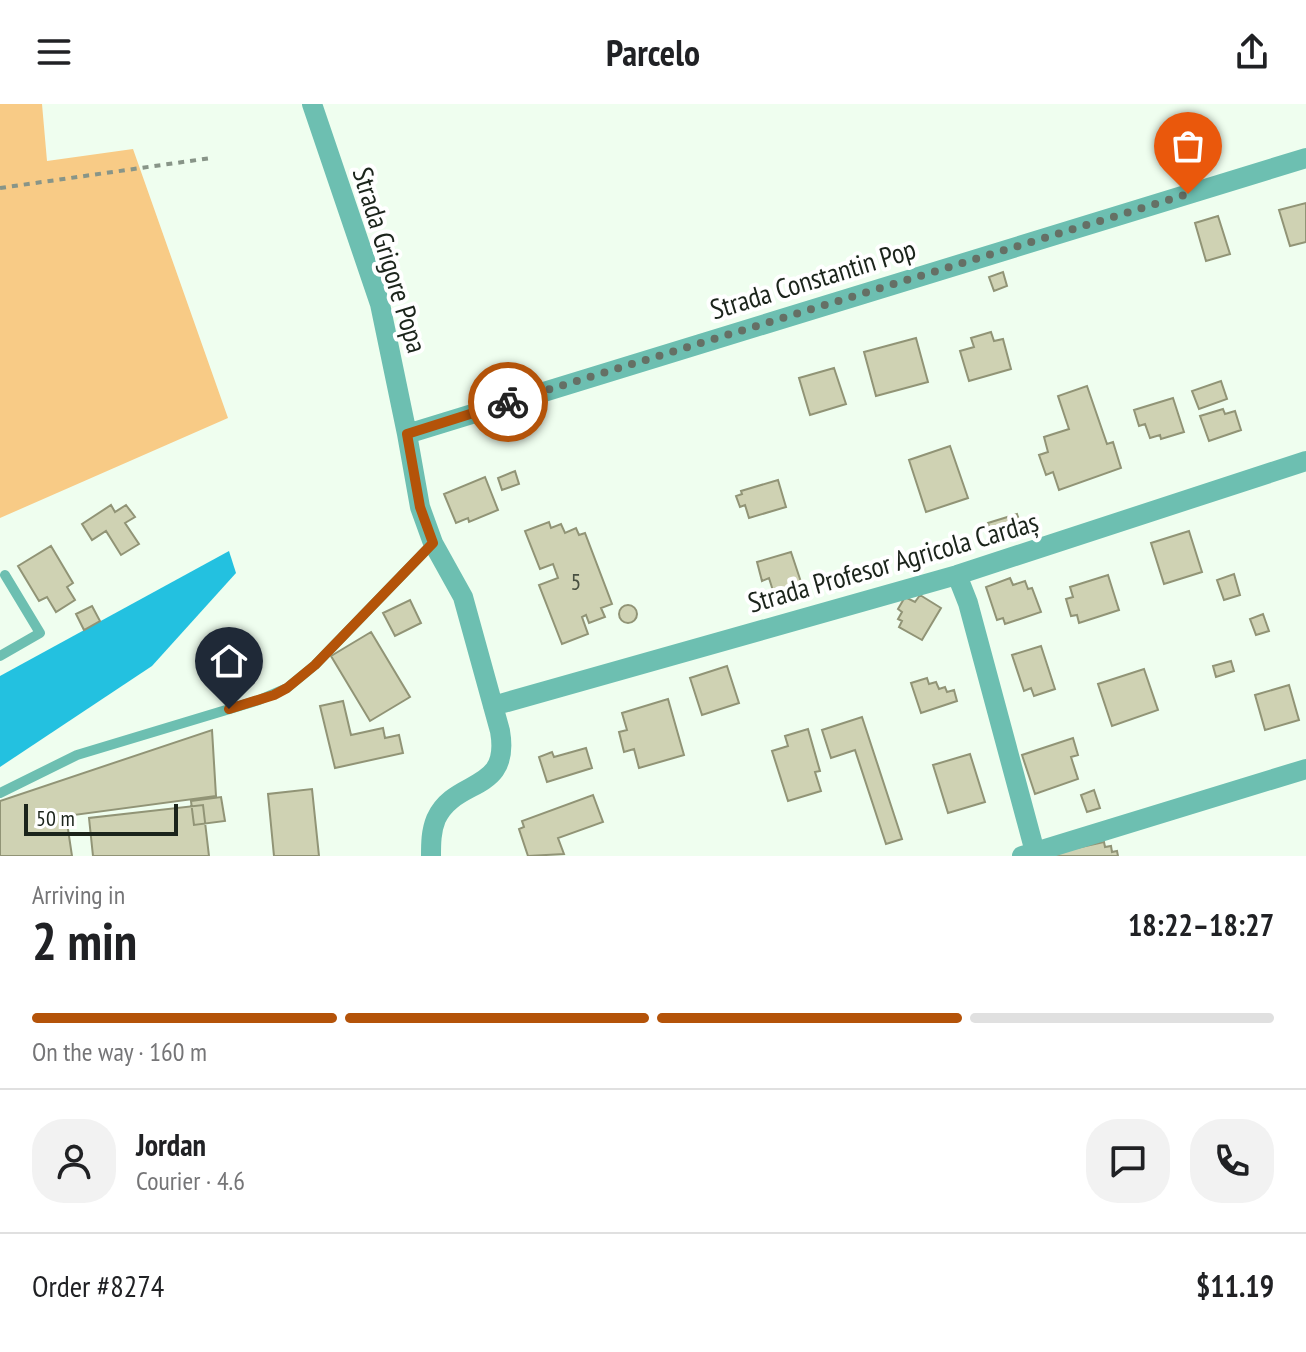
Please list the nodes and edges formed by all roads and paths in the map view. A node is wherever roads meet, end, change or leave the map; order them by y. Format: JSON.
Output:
{"nodes":[{"id":1,"x":312,"y":104,"type":"edge"},
{"id":2,"x":211,"y":158,"type":"dead end"},
{"id":3,"x":1306,"y":158,"type":"edge"},
{"id":4,"x":0,"y":188,"type":"edge"},
{"id":5,"x":407,"y":434,"type":"junction"},
{"id":6,"x":1306,"y":461,"type":"edge"},
{"id":7,"x":433,"y":543,"type":"junction"},
{"id":8,"x":5,"y":575,"type":"dead end"},
{"id":9,"x":957,"y":575,"type":"junction"},
{"id":10,"x":0,"y":656,"type":"edge"},
{"id":11,"x":493,"y":706,"type":"junction"},
{"id":12,"x":1306,"y":769,"type":"edge"},
{"id":13,"x":0,"y":793,"type":"edge"},
{"id":14,"x":1028,"y":854,"type":"edge"},
{"id":15,"x":431,"y":856,"type":"edge"}],
"edges":[{"from":1,"to":5,"type":"street","name":"Strada Grigore Popa"},
{"from":2,"to":4,"type":"path"},
{"from":3,"to":5,"type":"street","name":"Strada Constantin Pop"},
{"from":5,"to":7,"type":"street"},
{"from":6,"to":9,"type":"street","name":"Strada Profesor Agricola Cardaș"},
{"from":7,"to":11,"type":"street"},
{"from":7,"to":13,"type":"lane"},
{"from":8,"to":10,"type":"lane"},
{"from":9,"to":11,"type":"street","name":"Strada Profesor Agricola Cardaș"},
{"from":9,"to":14,"type":"street"},
{"from":11,"to":15,"type":"street"},
{"from":12,"to":14,"type":"street"}]}
